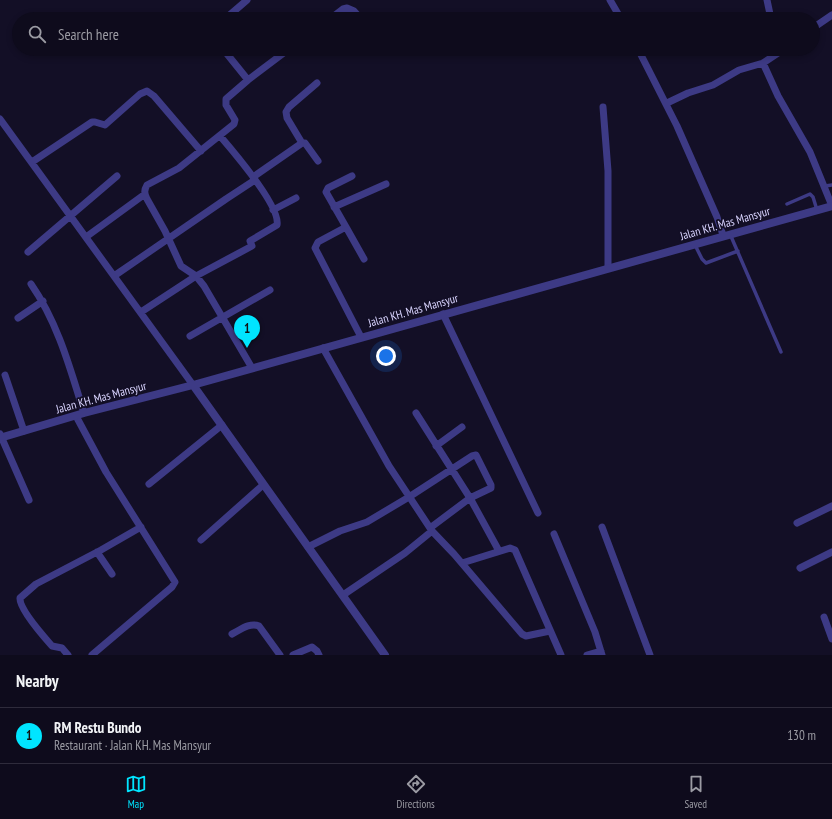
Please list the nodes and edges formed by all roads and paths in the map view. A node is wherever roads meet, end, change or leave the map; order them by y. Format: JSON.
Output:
{"nodes":[{"id":1,"x":248,"y":0,"type":"edge"},
{"id":2,"x":610,"y":0,"type":"edge"},
{"id":3,"x":766,"y":0,"type":"edge"},
{"id":4,"x":233,"y":12,"type":"edge"},
{"id":5,"x":339,"y":12,"type":"edge"},
{"id":6,"x":355,"y":12,"type":"edge"},
{"id":7,"x":617,"y":12,"type":"edge"},
{"id":8,"x":769,"y":12,"type":"edge"},
{"id":9,"x":832,"y":15,"type":"edge"},
{"id":10,"x":820,"y":23,"type":"edge"},
{"id":11,"x":229,"y":56,"type":"edge"},
{"id":12,"x":280,"y":56,"type":"edge"},
{"id":13,"x":642,"y":56,"type":"edge"},
{"id":14,"x":773,"y":56,"type":"edge"},
{"id":15,"x":763,"y":63,"type":"junction"},
{"id":16,"x":248,"y":80,"type":"junction"},
{"id":17,"x":317,"y":83,"type":"dead end"},
{"id":18,"x":666,"y":103,"type":"junction"},
{"id":19,"x":603,"y":107,"type":"dead end"},
{"id":20,"x":0,"y":120,"type":"edge"},
{"id":21,"x":220,"y":136,"type":"junction"},
{"id":22,"x":302,"y":143,"type":"junction"},
{"id":23,"x":200,"y":151,"type":"junction"},
{"id":24,"x":318,"y":161,"type":"dead end"},
{"id":25,"x":32,"y":162,"type":"junction"},
{"id":26,"x":117,"y":176,"type":"dead end"},
{"id":27,"x":352,"y":176,"type":"dead end"},
{"id":28,"x":254,"y":178,"type":"junction"},
{"id":29,"x":386,"y":184,"type":"dead end"},
{"id":30,"x":828,"y":185,"type":"edge"},
{"id":31,"x":145,"y":194,"type":"junction"},
{"id":32,"x":296,"y":198,"type":"dead end"},
{"id":33,"x":787,"y":204,"type":"dead end"},
{"id":34,"x":832,"y":206,"type":"edge"},
{"id":35,"x":334,"y":207,"type":"junction"},
{"id":36,"x":273,"y":210,"type":"junction"},
{"id":37,"x":817,"y":210,"type":"junction"},
{"id":38,"x":70,"y":217,"type":"junction"},
{"id":39,"x":346,"y":227,"type":"junction"},
{"id":40,"x":726,"y":234,"type":"junction"},
{"id":41,"x":86,"y":237,"type":"junction"},
{"id":42,"x":168,"y":239,"type":"junction"},
{"id":43,"x":694,"y":244,"type":"junction"},
{"id":44,"x":738,"y":251,"type":"junction"},
{"id":45,"x":28,"y":252,"type":"dead end"},
{"id":46,"x":364,"y":259,"type":"dead end"},
{"id":47,"x":608,"y":268,"type":"junction"},
{"id":48,"x":114,"y":276,"type":"junction"},
{"id":49,"x":196,"y":276,"type":"junction"},
{"id":50,"x":31,"y":284,"type":"dead end"},
{"id":51,"x":270,"y":290,"type":"dead end"},
{"id":52,"x":43,"y":301,"type":"junction"},
{"id":53,"x":141,"y":312,"type":"junction"},
{"id":54,"x":443,"y":314,"type":"junction"},
{"id":55,"x":18,"y":318,"type":"dead end"},
{"id":56,"x":223,"y":318,"type":"junction"},
{"id":57,"x":190,"y":336,"type":"dead end"},
{"id":58,"x":361,"y":337,"type":"junction"},
{"id":59,"x":323,"y":348,"type":"junction"},
{"id":60,"x":781,"y":352,"type":"dead end"},
{"id":61,"x":252,"y":368,"type":"junction"},
{"id":62,"x":5,"y":375,"type":"dead end"},
{"id":63,"x":193,"y":385,"type":"junction"},
{"id":64,"x":416,"y":413,"type":"dead end"},
{"id":65,"x":80,"y":414,"type":"junction"},
{"id":66,"x":222,"y":425,"type":"junction"},
{"id":67,"x":462,"y":428,"type":"dead end"},
{"id":68,"x":24,"y":431,"type":"junction"},
{"id":69,"x":1,"y":437,"type":"edge"},
{"id":70,"x":436,"y":446,"type":"junction"},
{"id":71,"x":452,"y":469,"type":"junction"},
{"id":72,"x":149,"y":484,"type":"dead end"},
{"id":73,"x":263,"y":484,"type":"junction"},
{"id":74,"x":409,"y":497,"type":"junction"},
{"id":75,"x":470,"y":498,"type":"junction"},
{"id":76,"x":29,"y":500,"type":"dead end"},
{"id":77,"x":832,"y":506,"type":"edge"},
{"id":78,"x":538,"y":513,"type":"dead end"},
{"id":79,"x":797,"y":523,"type":"dead end"},
{"id":80,"x":141,"y":527,"type":"junction"},
{"id":81,"x":602,"y":527,"type":"dead end"},
{"id":82,"x":431,"y":530,"type":"junction"},
{"id":83,"x":554,"y":534,"type":"dead end"},
{"id":84,"x":201,"y":540,"type":"dead end"},
{"id":85,"x":308,"y":547,"type":"junction"},
{"id":86,"x":499,"y":551,"type":"junction"},
{"id":87,"x":97,"y":552,"type":"junction"},
{"id":88,"x":832,"y":552,"type":"edge"},
{"id":89,"x":462,"y":563,"type":"junction"},
{"id":90,"x":800,"y":568,"type":"dead end"},
{"id":91,"x":112,"y":574,"type":"dead end"},
{"id":92,"x":343,"y":595,"type":"junction"},
{"id":93,"x":824,"y":617,"type":"dead end"},
{"id":94,"x":550,"y":631,"type":"junction"},
{"id":95,"x":232,"y":634,"type":"dead end"},
{"id":96,"x":832,"y":639,"type":"edge"},
{"id":97,"x":602,"y":653,"type":"edge"},
{"id":98,"x":68,"y":655,"type":"edge"},
{"id":99,"x":92,"y":655,"type":"edge"},
{"id":100,"x":280,"y":655,"type":"edge"},
{"id":101,"x":293,"y":655,"type":"edge"},
{"id":102,"x":318,"y":655,"type":"edge"},
{"id":103,"x":385,"y":655,"type":"edge"},
{"id":104,"x":560,"y":655,"type":"edge"},
{"id":105,"x":587,"y":655,"type":"edge"},
{"id":106,"x":650,"y":655,"type":"edge"}],
"edges":[{"from":1,"to":4,"type":"street"},
{"from":2,"to":7,"type":"street"},
{"from":3,"to":8,"type":"street"},
{"from":5,"to":6,"type":"street"},
{"from":9,"to":10,"type":"street"},
{"from":11,"to":16,"type":"street"},
{"from":12,"to":16,"type":"street"},
{"from":13,"to":18,"type":"street"},
{"from":14,"to":15,"type":"street"},
{"from":15,"to":18,"type":"street"},
{"from":15,"to":30,"type":"street"},
{"from":16,"to":21,"type":"street"},
{"from":17,"to":22,"type":"street"},
{"from":18,"to":40,"type":"street"},
{"from":19,"to":47,"type":"street"},
{"from":20,"to":25,"type":"street"},
{"from":21,"to":23,"type":"street"},
{"from":21,"to":28,"type":"street"},
{"from":22,"to":24,"type":"street"},
{"from":22,"to":28,"type":"street"},
{"from":23,"to":25,"type":"street"},
{"from":23,"to":31,"type":"street"},
{"from":25,"to":38,"type":"street"},
{"from":26,"to":38,"type":"street"},
{"from":27,"to":35,"type":"street"},
{"from":28,"to":36,"type":"street"},
{"from":28,"to":42,"type":"street"},
{"from":29,"to":35,"type":"street"},
{"from":30,"to":34,"type":"street"},
{"from":31,"to":41,"type":"street"},
{"from":31,"to":42,"type":"street"},
{"from":32,"to":36,"type":"street"},
{"from":33,"to":37,"type":"lane"},
{"from":34,"to":37,"type":"street","name":"Jalan KH. Mas Mansyur"},
{"from":35,"to":39,"type":"street"},
{"from":36,"to":49,"type":"street"},
{"from":37,"to":40,"type":"street","name":"Jalan KH. Mas Mansyur"},
{"from":38,"to":41,"type":"street"},
{"from":38,"to":45,"type":"street"},
{"from":39,"to":46,"type":"street"},
{"from":39,"to":58,"type":"street"},
{"from":40,"to":43,"type":"street","name":"Jalan KH. Mas Mansyur"},
{"from":40,"to":44,"type":"lane"},
{"from":41,"to":48,"type":"street"},
{"from":42,"to":48,"type":"street"},
{"from":42,"to":49,"type":"street"},
{"from":43,"to":44,"type":"lane"},
{"from":43,"to":47,"type":"street","name":"Jalan KH. Mas Mansyur"},
{"from":44,"to":60,"type":"lane"},
{"from":47,"to":54,"type":"street","name":"Jalan KH. Mas Mansyur"},
{"from":48,"to":53,"type":"street"},
{"from":49,"to":53,"type":"street"},
{"from":49,"to":56,"type":"street"},
{"from":50,"to":52,"type":"street"},
{"from":51,"to":56,"type":"street"},
{"from":52,"to":55,"type":"street"},
{"from":52,"to":65,"type":"street"},
{"from":53,"to":63,"type":"street"},
{"from":54,"to":58,"type":"street","name":"Jalan KH. Mas Mansyur"},
{"from":54,"to":78,"type":"street"},
{"from":56,"to":57,"type":"street"},
{"from":56,"to":61,"type":"street"},
{"from":58,"to":59,"type":"street","name":"Jalan KH. Mas Mansyur"},
{"from":59,"to":61,"type":"street","name":"Jalan KH. Mas Mansyur"},
{"from":59,"to":74,"type":"street"},
{"from":61,"to":63,"type":"street","name":"Jalan KH. Mas Mansyur"},
{"from":62,"to":68,"type":"street"},
{"from":63,"to":65,"type":"street","name":"Jalan KH. Mas Mansyur"},
{"from":63,"to":66,"type":"street"},
{"from":64,"to":70,"type":"street"},
{"from":65,"to":68,"type":"street","name":"Jalan KH. Mas Mansyur"},
{"from":65,"to":80,"type":"street"},
{"from":66,"to":72,"type":"street"},
{"from":66,"to":73,"type":"street"},
{"from":67,"to":70,"type":"street"},
{"from":68,"to":69,"type":"street","name":"Jalan KH. Mas Mansyur"},
{"from":69,"to":76,"type":"street"},
{"from":70,"to":71,"type":"street"},
{"from":71,"to":74,"type":"street"},
{"from":71,"to":75,"type":"street"},
{"from":71,"to":75,"type":"street"},
{"from":73,"to":84,"type":"street"},
{"from":73,"to":85,"type":"street"},
{"from":74,"to":82,"type":"street"},
{"from":74,"to":85,"type":"street"},
{"from":75,"to":82,"type":"street"},
{"from":75,"to":86,"type":"street"},
{"from":77,"to":79,"type":"street"},
{"from":80,"to":87,"type":"street"},
{"from":80,"to":99,"type":"street"},
{"from":81,"to":106,"type":"street"},
{"from":82,"to":89,"type":"street"},
{"from":82,"to":92,"type":"street"},
{"from":83,"to":97,"type":"street"},
{"from":85,"to":92,"type":"street"},
{"from":86,"to":89,"type":"street"},
{"from":86,"to":94,"type":"street"},
{"from":87,"to":91,"type":"street"},
{"from":87,"to":98,"type":"street"},
{"from":88,"to":90,"type":"street"},
{"from":89,"to":94,"type":"street"},
{"from":92,"to":103,"type":"street"},
{"from":93,"to":96,"type":"street"},
{"from":94,"to":104,"type":"street"},
{"from":95,"to":100,"type":"street"},
{"from":97,"to":105,"type":"street"},
{"from":101,"to":102,"type":"street"}]}
